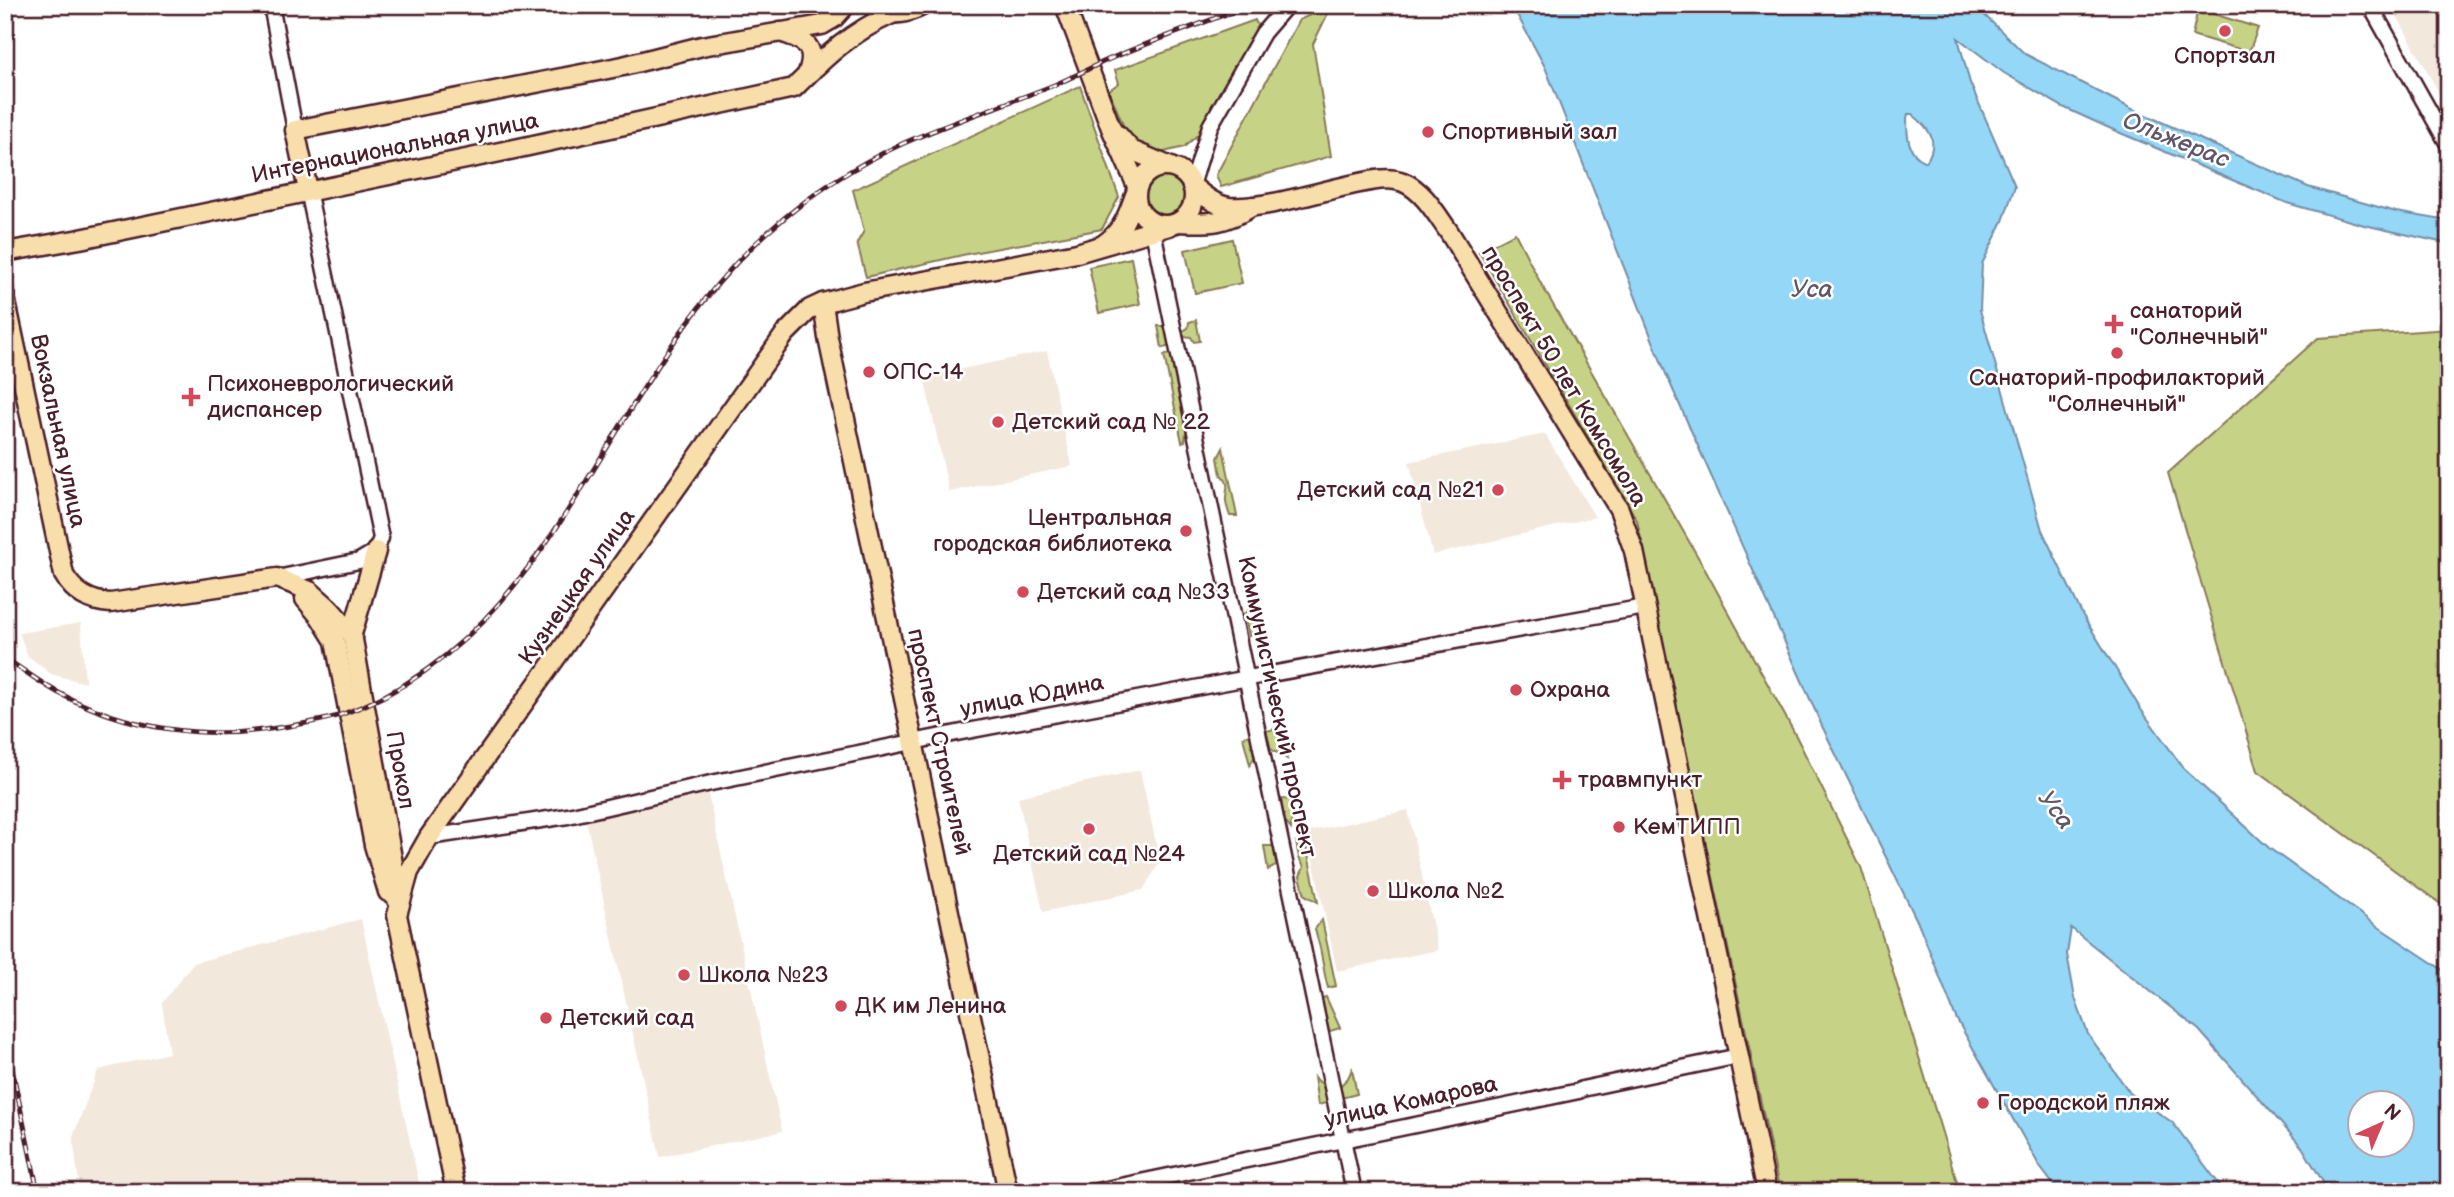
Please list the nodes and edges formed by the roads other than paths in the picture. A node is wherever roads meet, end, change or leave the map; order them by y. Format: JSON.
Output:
{"nodes":[{"id":1,"x":271,"y":5,"type":"edge"},
{"id":2,"x":846,"y":5,"type":"edge"},
{"id":3,"x":871,"y":5,"type":"edge"},
{"id":4,"x":924,"y":5,"type":"edge"},
{"id":5,"x":1050,"y":5,"type":"edge"},
{"id":6,"x":1065,"y":5,"type":"edge"},
{"id":7,"x":1287,"y":5,"type":"edge"},
{"id":8,"x":2370,"y":5,"type":"edge"},
{"id":9,"x":892,"y":14,"type":"junction"},
{"id":10,"x":780,"y":32,"type":"junction"},
{"id":11,"x":1076,"y":32,"type":"junction"},
{"id":12,"x":801,"y":81,"type":"junction"},
{"id":13,"x":1111,"y":128,"type":"junction"},
{"id":14,"x":295,"y":130,"type":"junction"},
{"id":15,"x":2449,"y":146,"type":"edge"},
{"id":16,"x":1173,"y":168,"type":"junction"},
{"id":17,"x":1192,"y":186,"type":"junction"},
{"id":18,"x":308,"y":190,"type":"junction"},
{"id":19,"x":1136,"y":190,"type":"junction"},
{"id":20,"x":1253,"y":206,"type":"junction"},
{"id":21,"x":1167,"y":226,"type":"junction"},
{"id":22,"x":1098,"y":248,"type":"junction"},
{"id":23,"x":5,"y":252,"type":"edge"},
{"id":24,"x":5,"y":297,"type":"edge"},
{"id":25,"x":823,"y":303,"type":"junction"},
{"id":26,"x":376,"y":551,"type":"junction"},
{"id":27,"x":277,"y":578,"type":"junction"},
{"id":28,"x":1645,"y":607,"type":"junction"},
{"id":29,"x":352,"y":634,"type":"junction"},
{"id":30,"x":1248,"y":678,"type":"junction"},
{"id":31,"x":914,"y":742,"type":"junction"},
{"id":32,"x":428,"y":839,"type":"junction"},
{"id":33,"x":388,"y":846,"type":"junction"},
{"id":34,"x":397,"y":915,"type":"junction"},
{"id":35,"x":1738,"y":1056,"type":"junction"},
{"id":36,"x":1343,"y":1139,"type":"junction"},
{"id":37,"x":456,"y":1192,"type":"edge"},
{"id":38,"x":1008,"y":1192,"type":"edge"},
{"id":39,"x":1092,"y":1192,"type":"edge"},
{"id":40,"x":1354,"y":1192,"type":"edge"},
{"id":41,"x":1767,"y":1192,"type":"edge"}],
"edges":[{"from":1,"to":14,"type":"street"},
{"from":2,"to":10,"type":"main road","name":"Интернациональная улица"},
{"from":3,"to":9,"type":"main road"},
{"from":4,"to":9,"type":"main road"},
{"from":5,"to":11,"type":"main road"},
{"from":6,"to":11,"type":"main road"},
{"from":7,"to":17,"type":"street"},
{"from":8,"to":15,"type":"street"},
{"from":9,"to":12,"type":"main road"},
{"from":10,"to":12,"type":"main road"},
{"from":10,"to":14,"type":"main road","name":"Интернациональная улица"},
{"from":11,"to":13,"type":"main road"},
{"from":12,"to":18,"type":"main road","name":"Интернациональная улица"},
{"from":13,"to":16,"type":"main road"},
{"from":13,"to":19,"type":"main road"},
{"from":14,"to":18,"type":"main road"},
{"from":16,"to":17,"type":"main road"},
{"from":16,"to":19,"type":"main road"},
{"from":17,"to":20,"type":"main road"},
{"from":17,"to":21,"type":"main road"},
{"from":18,"to":23,"type":"main road","name":"Интернациональная улица"},
{"from":18,"to":26,"type":"street"},
{"from":19,"to":21,"type":"main road"},
{"from":19,"to":22,"type":"main road"},
{"from":20,"to":21,"type":"main road"},
{"from":20,"to":28,"type":"main road","name":"проспект 50 лет Комсомола"},
{"from":21,"to":22,"type":"main road","name":"Кузнецкая улица"},
{"from":21,"to":30,"type":"street","name":"Коммунистический проспект"},
{"from":22,"to":25,"type":"main road","name":"Кузнецкая улица"},
{"from":24,"to":27,"type":"main road","name":"Вокзальная улица"},
{"from":25,"to":31,"type":"main road","name":"проспект Строителей"},
{"from":25,"to":32,"type":"main road","name":"Кузнецкая улица"},
{"from":26,"to":27,"type":"street"},
{"from":26,"to":29,"type":"main road"},
{"from":27,"to":29,"type":"main road"},
{"from":27,"to":34,"type":"main road"},
{"from":28,"to":30,"type":"street","name":"улица Юдина"},
{"from":28,"to":35,"type":"main road","name":"проспект 50 лет Комсомола"},
{"from":29,"to":33,"type":"main road","name":"Прокол"},
{"from":30,"to":31,"type":"street","name":"улица Юдина"},
{"from":30,"to":36,"type":"street","name":"Коммунистический проспект"},
{"from":31,"to":32,"type":"street","name":"улица Юдина"},
{"from":31,"to":38,"type":"main road","name":"проспект Строителей"},
{"from":32,"to":33,"type":"main road"},
{"from":32,"to":34,"type":"main road","name":"Кузнецкая улица"},
{"from":33,"to":34,"type":"main road","name":"Прокол"},
{"from":34,"to":37,"type":"main road","name":"Кузнецкая улица"},
{"from":35,"to":36,"type":"street","name":"улица Комарова"},
{"from":35,"to":41,"type":"main road","name":"проспект 50 лет Комсомола"},
{"from":36,"to":39,"type":"street","name":"улица Комарова"},
{"from":36,"to":40,"type":"street","name":"Коммунистический проспект"}]}
